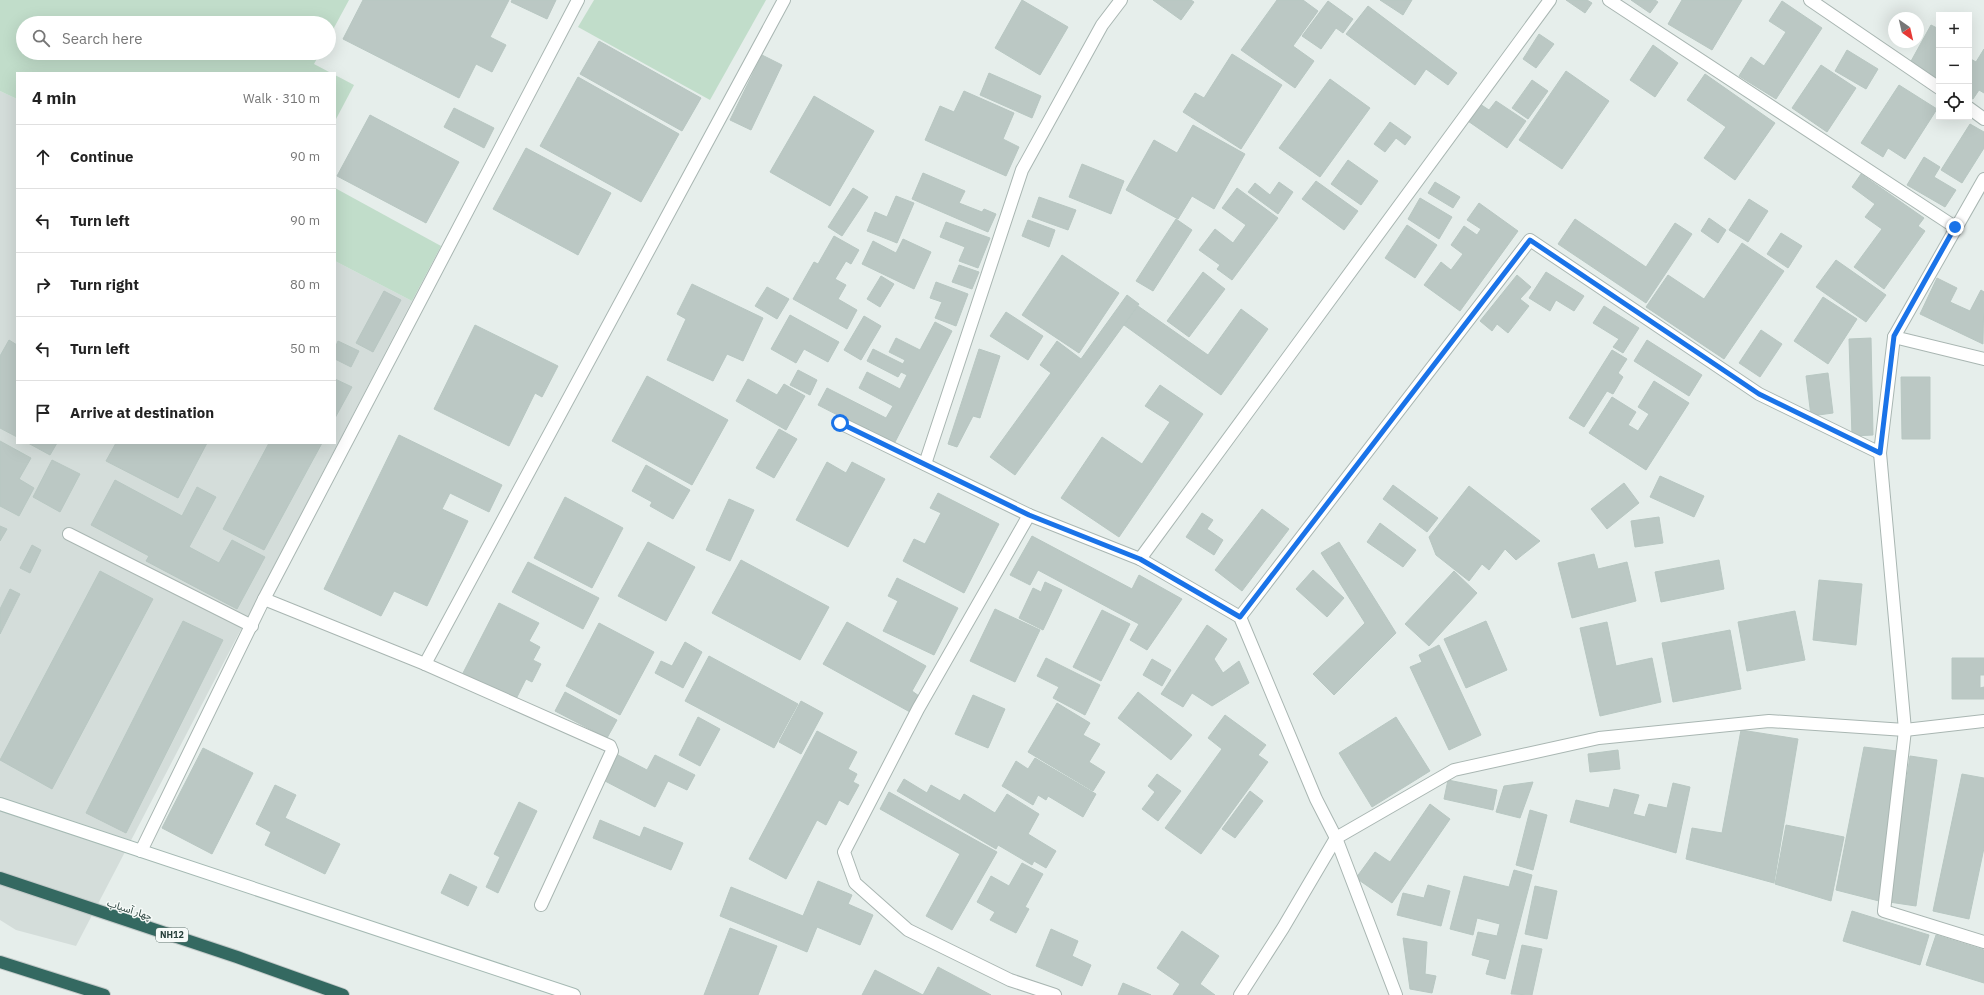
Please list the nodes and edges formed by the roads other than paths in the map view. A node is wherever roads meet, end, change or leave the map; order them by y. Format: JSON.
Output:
{"nodes":[{"id":1,"x":578,"y":0,"type":"edge"},
{"id":2,"x":784,"y":0,"type":"edge"},
{"id":3,"x":1121,"y":0,"type":"edge"},
{"id":4,"x":1550,"y":0,"type":"edge"},
{"id":5,"x":1609,"y":0,"type":"edge"},
{"id":6,"x":1810,"y":0,"type":"edge"},
{"id":7,"x":1936,"y":86,"type":"edge"},
{"id":8,"x":1972,"y":110,"type":"edge"},
{"id":9,"x":1984,"y":119,"type":"edge"},
{"id":10,"x":1984,"y":179,"type":"edge"},
{"id":11,"x":1955,"y":227,"type":"junction"},
{"id":12,"x":1894,"y":336,"type":"junction"},
{"id":13,"x":1984,"y":359,"type":"edge"},
{"id":14,"x":840,"y":423,"type":"dead end"},
{"id":15,"x":1880,"y":453,"type":"junction"},
{"id":16,"x":925,"y":464,"type":"junction"},
{"id":17,"x":1029,"y":515,"type":"junction"},
{"id":18,"x":69,"y":534,"type":"dead end"},
{"id":19,"x":1140,"y":559,"type":"junction"},
{"id":20,"x":264,"y":598,"type":"junction"},
{"id":21,"x":1240,"y":617,"type":"junction"},
{"id":22,"x":252,"y":626,"type":"junction"},
{"id":23,"x":425,"y":664,"type":"junction"},
{"id":24,"x":1984,"y":721,"type":"edge"},
{"id":25,"x":1905,"y":730,"type":"junction"},
{"id":26,"x":0,"y":804,"type":"edge"},
{"id":27,"x":1336,"y":838,"type":"junction"},
{"id":28,"x":141,"y":851,"type":"junction"},
{"id":29,"x":0,"y":878,"type":"edge"},
{"id":30,"x":541,"y":905,"type":"dead end"},
{"id":31,"x":1984,"y":942,"type":"edge"},
{"id":32,"x":0,"y":962,"type":"edge"},
{"id":33,"x":104,"y":995,"type":"edge"},
{"id":34,"x":342,"y":995,"type":"edge"},
{"id":35,"x":574,"y":995,"type":"edge"},
{"id":36,"x":1055,"y":995,"type":"edge"},
{"id":37,"x":1240,"y":995,"type":"edge"},
{"id":38,"x":1396,"y":995,"type":"edge"}],
"edges":[{"from":1,"to":20,"type":"street"},
{"from":2,"to":23,"type":"street"},
{"from":3,"to":16,"type":"street"},
{"from":4,"to":19,"type":"street"},
{"from":5,"to":11,"type":"street"},
{"from":6,"to":7,"type":"street"},
{"from":8,"to":9,"type":"street"},
{"from":10,"to":11,"type":"street"},
{"from":11,"to":12,"type":"street"},
{"from":12,"to":13,"type":"street"},
{"from":12,"to":15,"type":"street"},
{"from":14,"to":16,"type":"street"},
{"from":15,"to":21,"type":"street"},
{"from":15,"to":25,"type":"street"},
{"from":16,"to":17,"type":"street"},
{"from":17,"to":19,"type":"street"},
{"from":17,"to":36,"type":"street"},
{"from":18,"to":22,"type":"street"},
{"from":19,"to":21,"type":"street"},
{"from":20,"to":22,"type":"street"},
{"from":20,"to":23,"type":"street"},
{"from":21,"to":27,"type":"street"},
{"from":22,"to":28,"type":"street"},
{"from":23,"to":30,"type":"street"},
{"from":24,"to":25,"type":"street"},
{"from":25,"to":27,"type":"street"},
{"from":25,"to":31,"type":"street"},
{"from":26,"to":28,"type":"street"},
{"from":27,"to":37,"type":"street"},
{"from":27,"to":38,"type":"street"},
{"from":28,"to":35,"type":"street"},
{"from":29,"to":34,"type":"highway","name":"چهار آسیاب","number":"NH12"},
{"from":32,"to":33,"type":"highway"}]}
